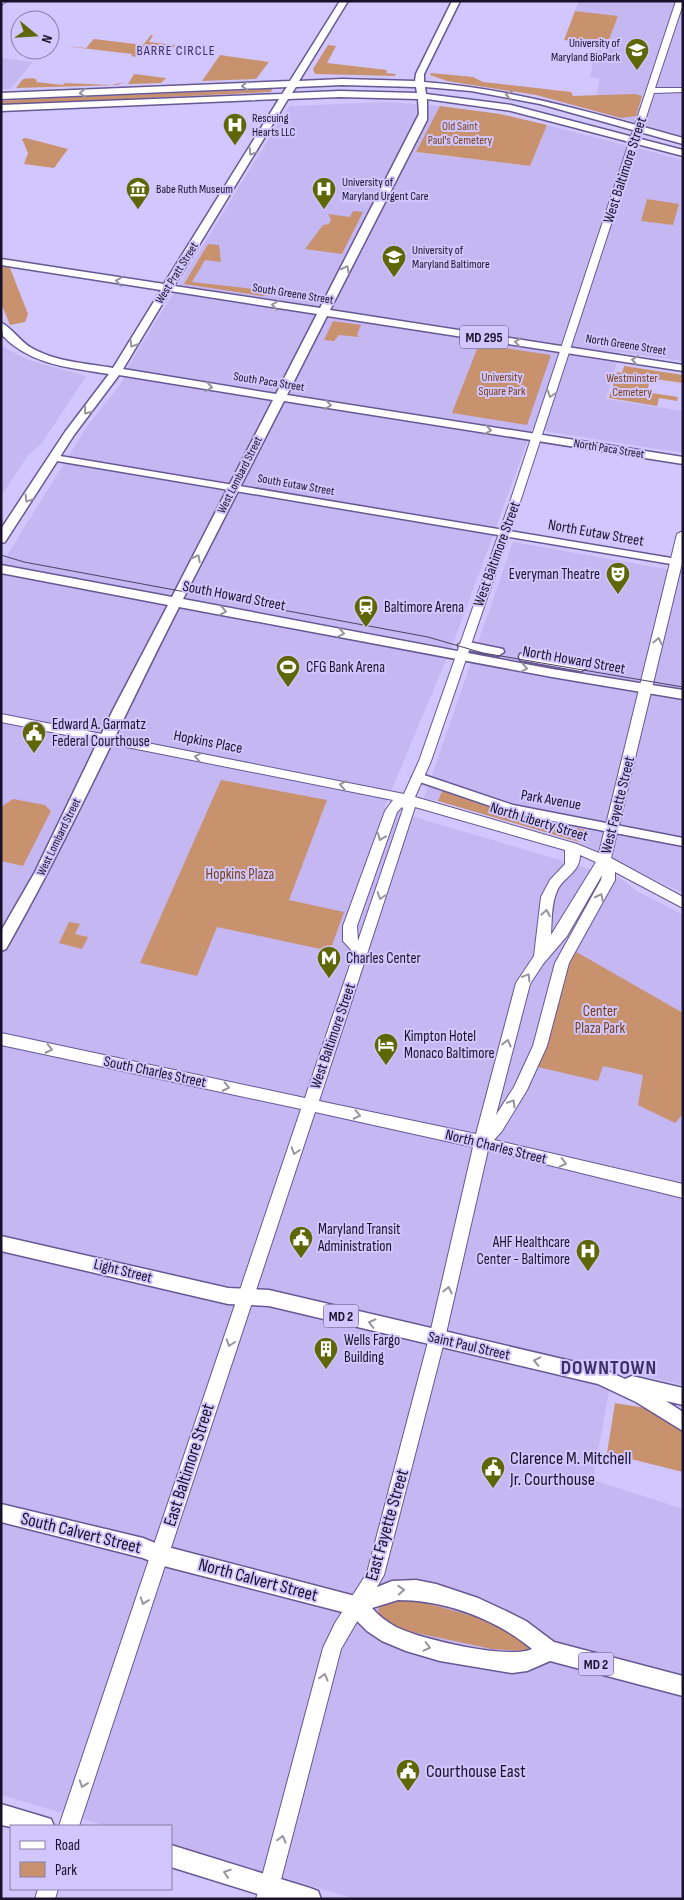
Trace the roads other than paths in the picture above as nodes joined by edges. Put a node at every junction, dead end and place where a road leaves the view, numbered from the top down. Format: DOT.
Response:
graph roads {
  1 [pos="344,1"];
  2 [pos="456,1"];
  3 [pos="680,1"];
  4 [pos="420,74"];
  5 [pos="398,83"];
  6 [pos="294,84"];
  7 [pos="420,84"];
  8 [pos="683,90"];
  9 [pos="651,91"];
  10 [pos="1,96"];
  11 [pos="287,96"];
  12 [pos="424,96"];
  13 [pos="243,98"];
  14 [pos="1,108"];
  15 [pos="274,116"];
  16 [pos="639,128"];
  17 [pos="635,140"];
  18 [pos="683,141"];
  19 [pos="683,153"];
  20 [pos="1,262"];
  21 [pos="167,288"];
  22 [pos="324,312"];
  23 [pos="3,331"];
  24 [pos="566,350"];
  25 [pos="683,368"];
  26 [pos="116,372"];
  27 [pos="280,398"];
  28 [pos="536,438"];
  29 [pos="54,458"];
  30 [pos="683,461"];
  31 [pos="233,487"];
  32 [pos="504,533"];
  33 [pos="683,534"];
  34 [pos="1,540"];
  35 [pos="680,562"];
  36 [pos="1,569"];
  37 [pos="175,602"];
  38 [pos="462,650"];
  39 [pos="648,684"];
  40 [pos="683,695"];
  41 [pos="1,718"];
  42 [pos="106,739"];
  43 [pos="418,777"];
  44 [pos="408,799"];
  45 [pos="613,828"];
  46 [pos="683,842"];
  47 [pos="570,847"];
  48 [pos="604,860"];
  49 [pos="683,902"];
  50 [pos="562,932"];
  51 [pos="1,945"];
  52 [pos="363,950"];
  53 [pos="566,954"];
  54 [pos="538,960"];
  55 [pos="1,1039"];
  56 [pos="310,1104"];
  57 [pos="482,1142"];
  58 [pos="683,1191"];
  59 [pos="1,1243"];
  60 [pos="245,1297"];
  61 [pos="437,1338"];
  62 [pos="601,1376"];
  63 [pos="683,1397"];
  64 [pos="683,1422"];
  65 [pos="1,1513"];
  66 [pos="160,1555"];
  67 [pos="356,1606"];
  68 [pos="549,1651"];
  69 [pos="683,1686"];
  70 [pos="1,1814"];
  71 [pos="40,1825"];
  72 [pos="69,1825"];
  73 [pos="172,1856"];
  74 [pos="267,1893"];
  75 [pos="310,1899"];
  1 -- 6 [label="main road, West Pratt Street"];
  2 -- 4 [label="main road, West Lombard Street"];
  3 -- 9 [label="main road, West Baltimore Street"];
  4 -- 5 [label="main road"];
  4 -- 7 [label="main road, West Lombard Street"];
  5 -- 6 [label="main road"];
  5 -- 7 [label="main road"];
  6 -- 10 [label="main road, one-way"];
  6 -- 11 [label="main road, West Pratt Street"];
  7 -- 12 [label="main road, West Lombard Street"];
  16 -- 7 [label="main road, one-way"];
  8 -- 9 [label="main road"];
  9 -- 16 [label="main road, West Baltimore Street"];
  11 -- 12 [label="main road"];
  11 -- 13 [label="main road"];
  11 -- 15 [label="main road, West Pratt Street"];
  12 -- 17 [label="main road"];
  22 -- 12 [label="main road, West Lombard Street, one-way"];
  13 -- 14 [label="main road"];
  13 -- 15 [label="main road"];
  15 -- 21 [label="main road, West Pratt Street, one-way"];
  16 -- 17 [label="main road, West Baltimore Street"];
  16 -- 18 [label="main road"];
  17 -- 19 [label="main road"];
  17 -- 24 [label="main road, West Baltimore Street"];
  21 -- 20 [label="main road, South Greene Street / MD 295, one-way"];
  22 -- 21 [label="main road, South Greene Street / MD 295, one-way"];
  21 -- 26 [label="main road, West Pratt Street, one-way"];
  24 -- 22 [label="main road, South Greene Street / MD 295, one-way"];
  22 -- 27 [label="main road, West Lombard Street"];
  23 -- 26 [label="main road, South Paca Street"];
  25 -- 24 [label="main road, North Greene Street / MD 295, one-way"];
  24 -- 28 [label="main road, West Baltimore Street, one-way"];
  26 -- 27 [label="main road, South Paca Street, one-way"];
  26 -- 29 [label="main road, West Pratt Street, one-way"];
  27 -- 28 [label="main road, South Paca Street, one-way"];
  27 -- 31 [label="main road, West Lombard Street"];
  28 -- 30 [label="main road, North Paca Street"];
  28 -- 32 [label="main road, West Baltimore Street"];
  29 -- 31 [label="street, South Eutaw Street"];
  29 -- 34 [label="main road, West Pratt Street, one-way"];
  31 -- 32 [label="street, South Eutaw Street"];
  37 -- 31 [label="main road, West Lombard Street, one-way"];
  32 -- 35 [label="street, North Eutaw Street"];
  32 -- 38 [label="main road, West Baltimore Street"];
  33 -- 35 [label="main road, West Fayette Street"];
  39 -- 35 [label="main road, West Fayette Street, one-way"];
  36 -- 37 [label="main road, South Howard Street"];
  37 -- 38 [label="main road, South Howard Street, one-way"];
  37 -- 42 [label="main road, West Lombard Street"];
  38 -- 39 [label="main road, North Howard Street"];
  38 -- 43 [label="main road, West Baltimore Street"];
  39 -- 40 [label="main road, North Howard Street"];
  39 -- 45 [label="main road, West Fayette Street"];
  41 -- 42 [label="main road, Hopkins Place"];
  44 -- 42 [label="main road, Hopkins Place, one-way"];
  42 -- 51 [label="main road, West Lombard Street"];
  43 -- 44 [label="main road, West Baltimore Street"];
  43 -- 45 [label="street, Park Avenue"];
  44 -- 47 [label="main road, North Liberty Street"];
  44 -- 52 [label="main road, West Baltimore Street, one-way"];
  44 -- 52 [label="main road, one-way"];
  45 -- 46 [label="street, Park Avenue"];
  45 -- 48 [label="main road, West Fayette Street"];
  47 -- 48 [label="main road, North Liberty Street"];
  54 -- 47 [label="main road, one-way"];
  48 -- 49 [label="main road, North Liberty Street"];
  48 -- 50 [label="main road, West Fayette Street"];
  53 -- 48 [label="main road, one-way"];
  50 -- 53 [label="main road"];
  50 -- 54 [label="main road, West Fayette Street"];
  52 -- 56 [label="main road, West Baltimore Street"];
  57 -- 53 [label="main road, one-way"];
  57 -- 54 [label="main road, West Fayette Street, one-way"];
  55 -- 56 [label="main road, South Charles Street, one-way"];
  56 -- 57 [label="main road, North Charles Street, one-way"];
  56 -- 60 [label="main road, East Baltimore Street, one-way"];
  57 -- 58 [label="main road, North Charles Street, one-way"];
  61 -- 57 [label="main road, East Fayette Street, one-way"];
  59 -- 60 [label="main road, Light Street / MD 2"];
  61 -- 60 [label="main road, Saint Paul Street / MD 2, one-way"];
  60 -- 66 [label="main road, East Baltimore Street, one-way"];
  62 -- 61 [label="main road, Saint Paul Street / MD 2, one-way"];
  61 -- 67 [label="main road, East Fayette Street"];
  62 -- 63 [label="main road"];
  62 -- 64 [label="main road, Saint Paul Street / MD 2"];
  65 -- 66 [label="main road, South Calvert Street"];
  66 -- 67 [label="main road, North Calvert Street"];
  66 -- 72 [label="main road, East Baltimore Street, one-way"];
  67 -- 68 [label="main road, one-way"];
  67 -- 68 [label="main road, one-way"];
  74 -- 67 [label="main road, East Fayette Street, one-way"];
  68 -- 69 [label="main road, MD 2"];
  70 -- 71 [label="main road"];
  74 -- 73 [label="main road, one-way"];
  74 -- 75 [label="main road"];
}
